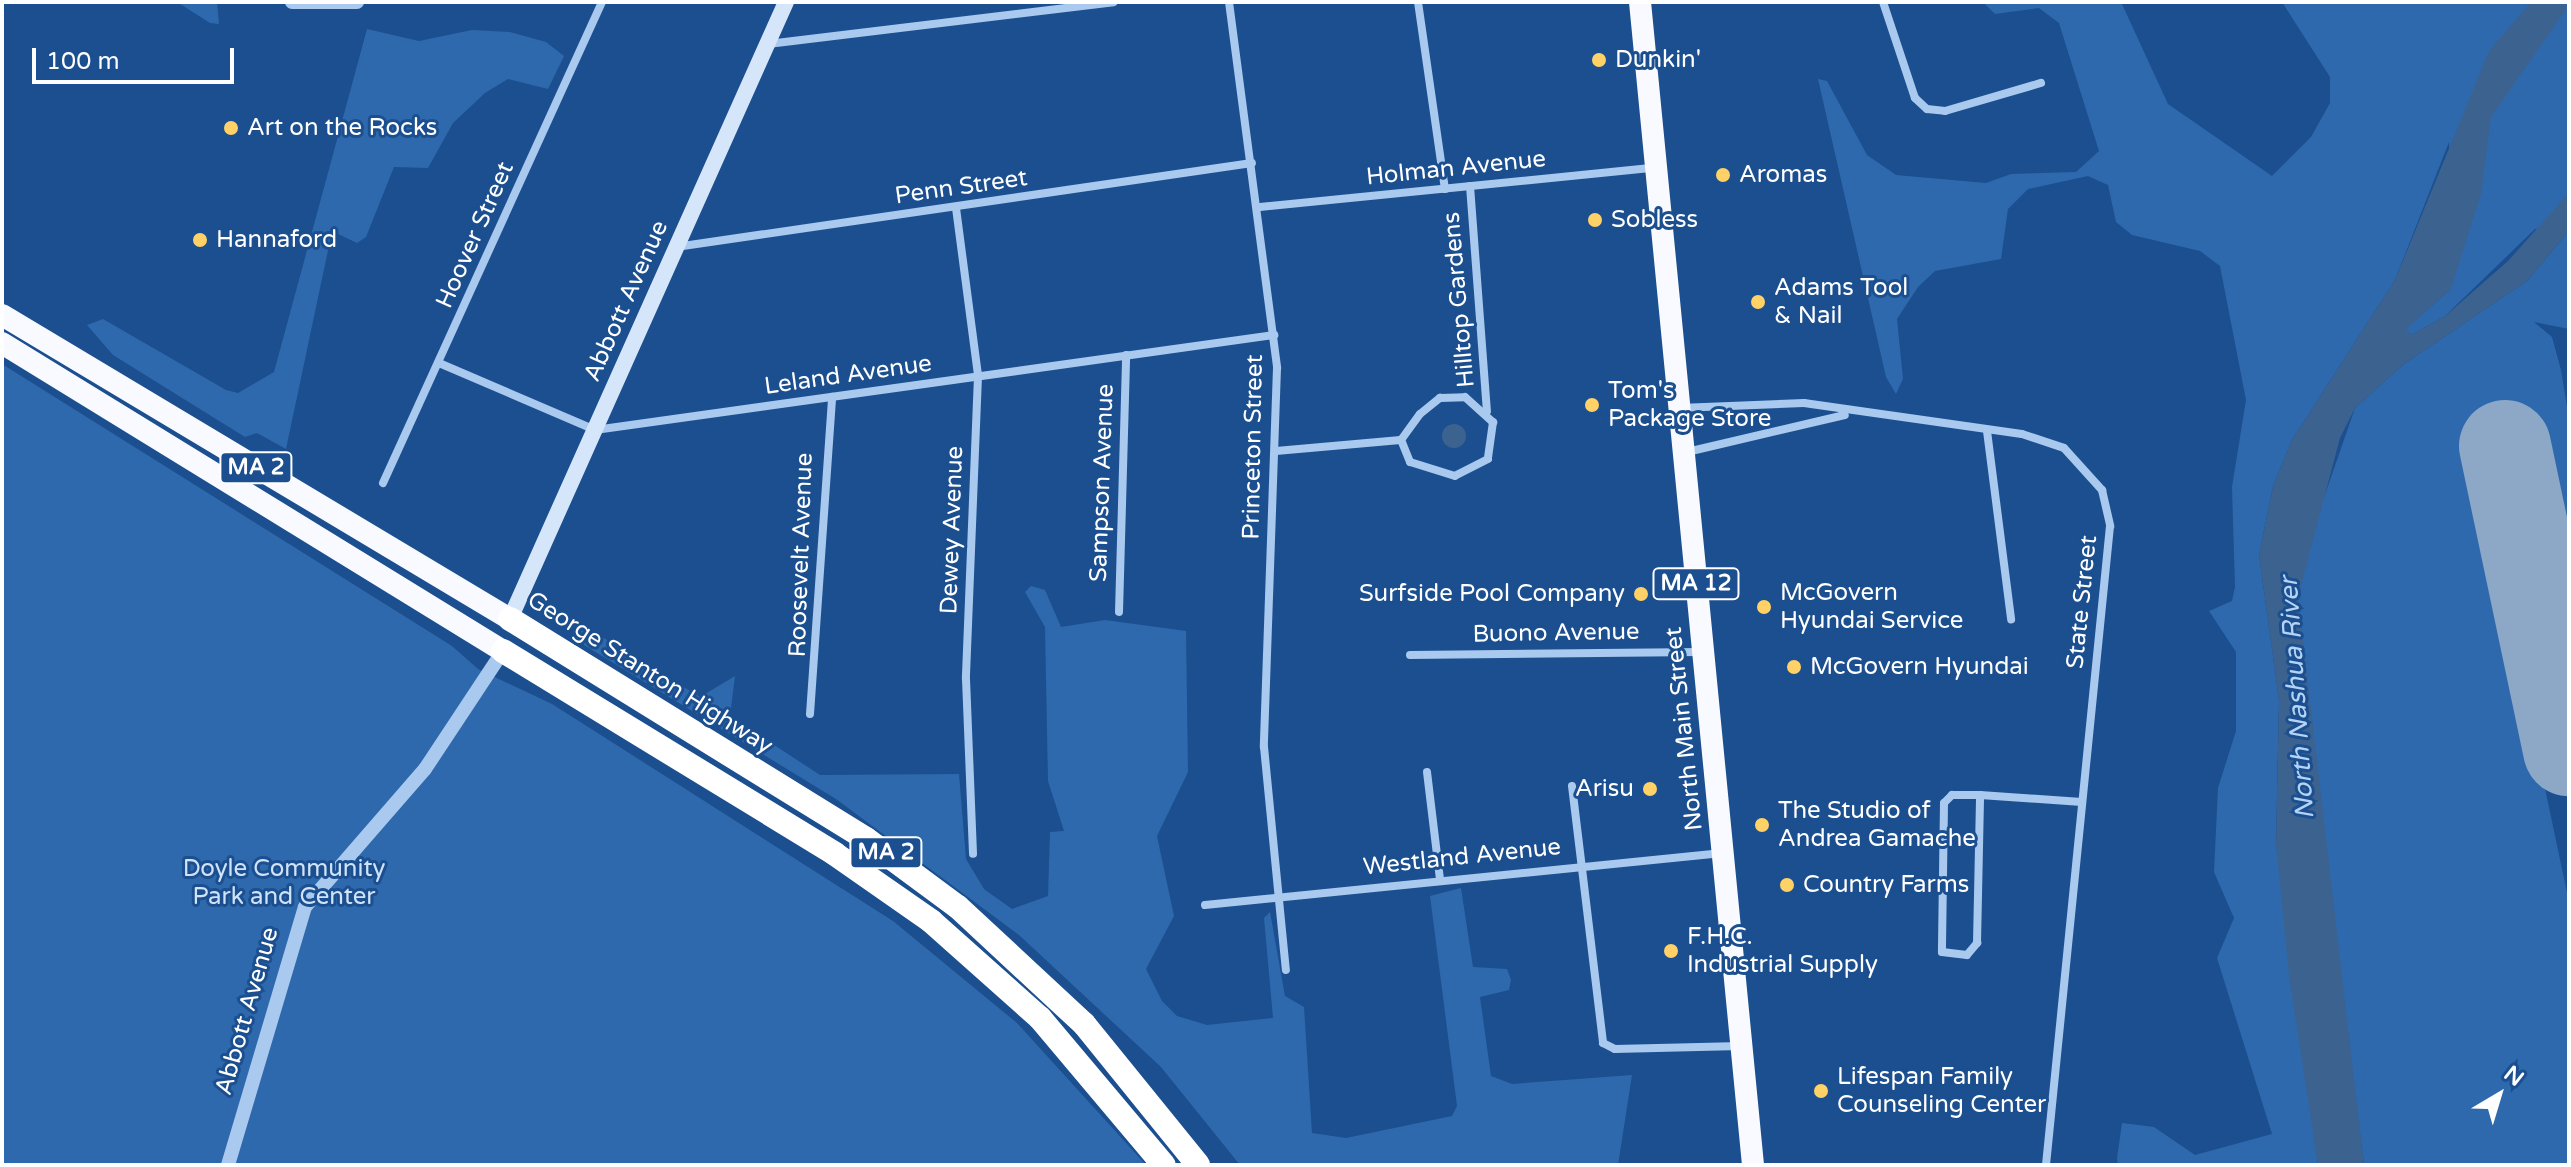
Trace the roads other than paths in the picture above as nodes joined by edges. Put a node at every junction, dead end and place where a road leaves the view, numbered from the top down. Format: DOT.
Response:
graph roads {
  1 [pos="292,2"];
  2 [pos="357,2"];
  3 [pos="602,2"];
  4 [pos="786,2"];
  5 [pos="1113,2"];
  6 [pos="1229,2"];
  7 [pos="1418,2"];
  8 [pos="1640,2"];
  9 [pos="1883,2"];
  10 [pos="767,44"];
  11 [pos="2041,83"];
  12 [pos="1252,163"];
  13 [pos="1656,168"];
  14 [pos="1470,186"];
  15 [pos="1445,189"];
  16 [pos="1260,207"];
  17 [pos="956,208"];
  18 [pos="676,248"];
  19 [pos="2,315"];
  20 [pos="1274,335"];
  21 [pos="2,343"];
  22 [pos="1126,355"];
  23 [pos="439,363"];
  24 [pos="978,376"];
  25 [pos="832,397"];
  26 [pos="1679,408"];
  27 [pos="1487,411"];
  28 [pos="1849,414"];
  29 [pos="595,430"];
  30 [pos="1987,431"];
  31 [pos="1401,440"];
  32 [pos="1276,451"];
  33 [pos="1682,452"];
  34 [pos="383,483"];
  35 [pos="1119,612"];
  36 [pos="510,619"];
  37 [pos="2011,619"];
  38 [pos="503,651"];
  39 [pos="1703,652"];
  40 [pos="1410,655"];
  41 [pos="810,714"];
  42 [pos="1427,772"];
  43 [pos="1572,786"];
  44 [pos="1980,795"];
  45 [pos="2082,802"];
  46 [pos="1723,853"];
  47 [pos="973,854"];
  48 [pos="1585,864"];
  49 [pos="1440,880"];
  50 [pos="1279,896"];
  51 [pos="1205,905"];
  52 [pos="1286,970"];
  53 [pos="1742,1046"];
  54 [pos="228,1165"];
  55 [pos="1164,1165"];
  56 [pos="1198,1165"];
  57 [pos="1753,1165"];
  58 [pos="2046,1165"];
  1 -- 2 [label="street"];
  3 -- 23 [label="street, Hoover Street"];
  4 -- 10 [label="main road, Abbott Avenue"];
  5 -- 10 [label="street"];
  6 -- 12 [label="street, Princeton Street"];
  7 -- 15 [label="street"];
  8 -- 13 [label="highway, North Main Street / MA 12"];
  9 -- 11 [label="street"];
  10 -- 18 [label="main road, Abbott Avenue"];
  12 -- 16 [label="street, Princeton Street"];
  12 -- 17 [label="street, Penn Street"];
  13 -- 14 [label="street, Holman Avenue"];
  13 -- 26 [label="highway, North Main Street / MA 12"];
  14 -- 15 [label="street, Holman Avenue"];
  14 -- 27 [label="street, Hilltop Gardens"];
  15 -- 16 [label="street, Holman Avenue"];
  16 -- 20 [label="street, Princeton Street"];
  17 -- 18 [label="street, Penn Street"];
  17 -- 24 [label="street, Dewey Avenue"];
  18 -- 29 [label="main road, Abbott Avenue"];
  19 -- 36 [label="highway, George Stanton Highway / MA 2"];
  20 -- 22 [label="street, Leland Avenue"];
  20 -- 32 [label="street, Princeton Street"];
  21 -- 38 [label="highway, MA 2"];
  22 -- 24 [label="street, Leland Avenue"];
  22 -- 35 [label="street, Sampson Avenue"];
  23 -- 29 [label="street"];
  23 -- 34 [label="street, Hoover Street"];
  24 -- 25 [label="street, Leland Avenue"];
  24 -- 47 [label="street, Dewey Avenue"];
  25 -- 29 [label="street, Leland Avenue"];
  25 -- 41 [label="street, Roosevelt Avenue"];
  26 -- 28 [label="street, State Street"];
  26 -- 33 [label="highway, North Main Street / MA 12"];
  27 -- 31 [label="street"];
  27 -- 31 [label="street"];
  28 -- 30 [label="street, State Street"];
  28 -- 33 [label="street"];
  29 -- 36 [label="main road, Abbott Avenue"];
  30 -- 37 [label="street"];
  30 -- 45 [label="street, State Street"];
  31 -- 32 [label="street"];
  32 -- 50 [label="street, Princeton Street"];
  33 -- 39 [label="highway, North Main Street / MA 12"];
  36 -- 56 [label="highway, George Stanton Highway / MA 2"];
  38 -- 54 [label="street, Abbott Avenue"];
  38 -- 55 [label="highway, MA 2"];
  39 -- 40 [label="street, Buono Avenue"];
  39 -- 46 [label="highway, North Main Street / MA 12"];
  42 -- 49 [label="street"];
  43 -- 48 [label="street"];
  44 -- 44 [label="street"];
  44 -- 45 [label="street"];
  45 -- 58 [label="street, State Street"];
  46 -- 48 [label="street, Westland Avenue"];
  46 -- 53 [label="highway, North Main Street / MA 12"];
  48 -- 49 [label="street, Westland Avenue"];
  48 -- 53 [label="street"];
  49 -- 50 [label="street, Westland Avenue"];
  50 -- 51 [label="street, Westland Avenue"];
  50 -- 52 [label="street, Princeton Street"];
  53 -- 57 [label="highway, North Main Street / MA 12"];
}
